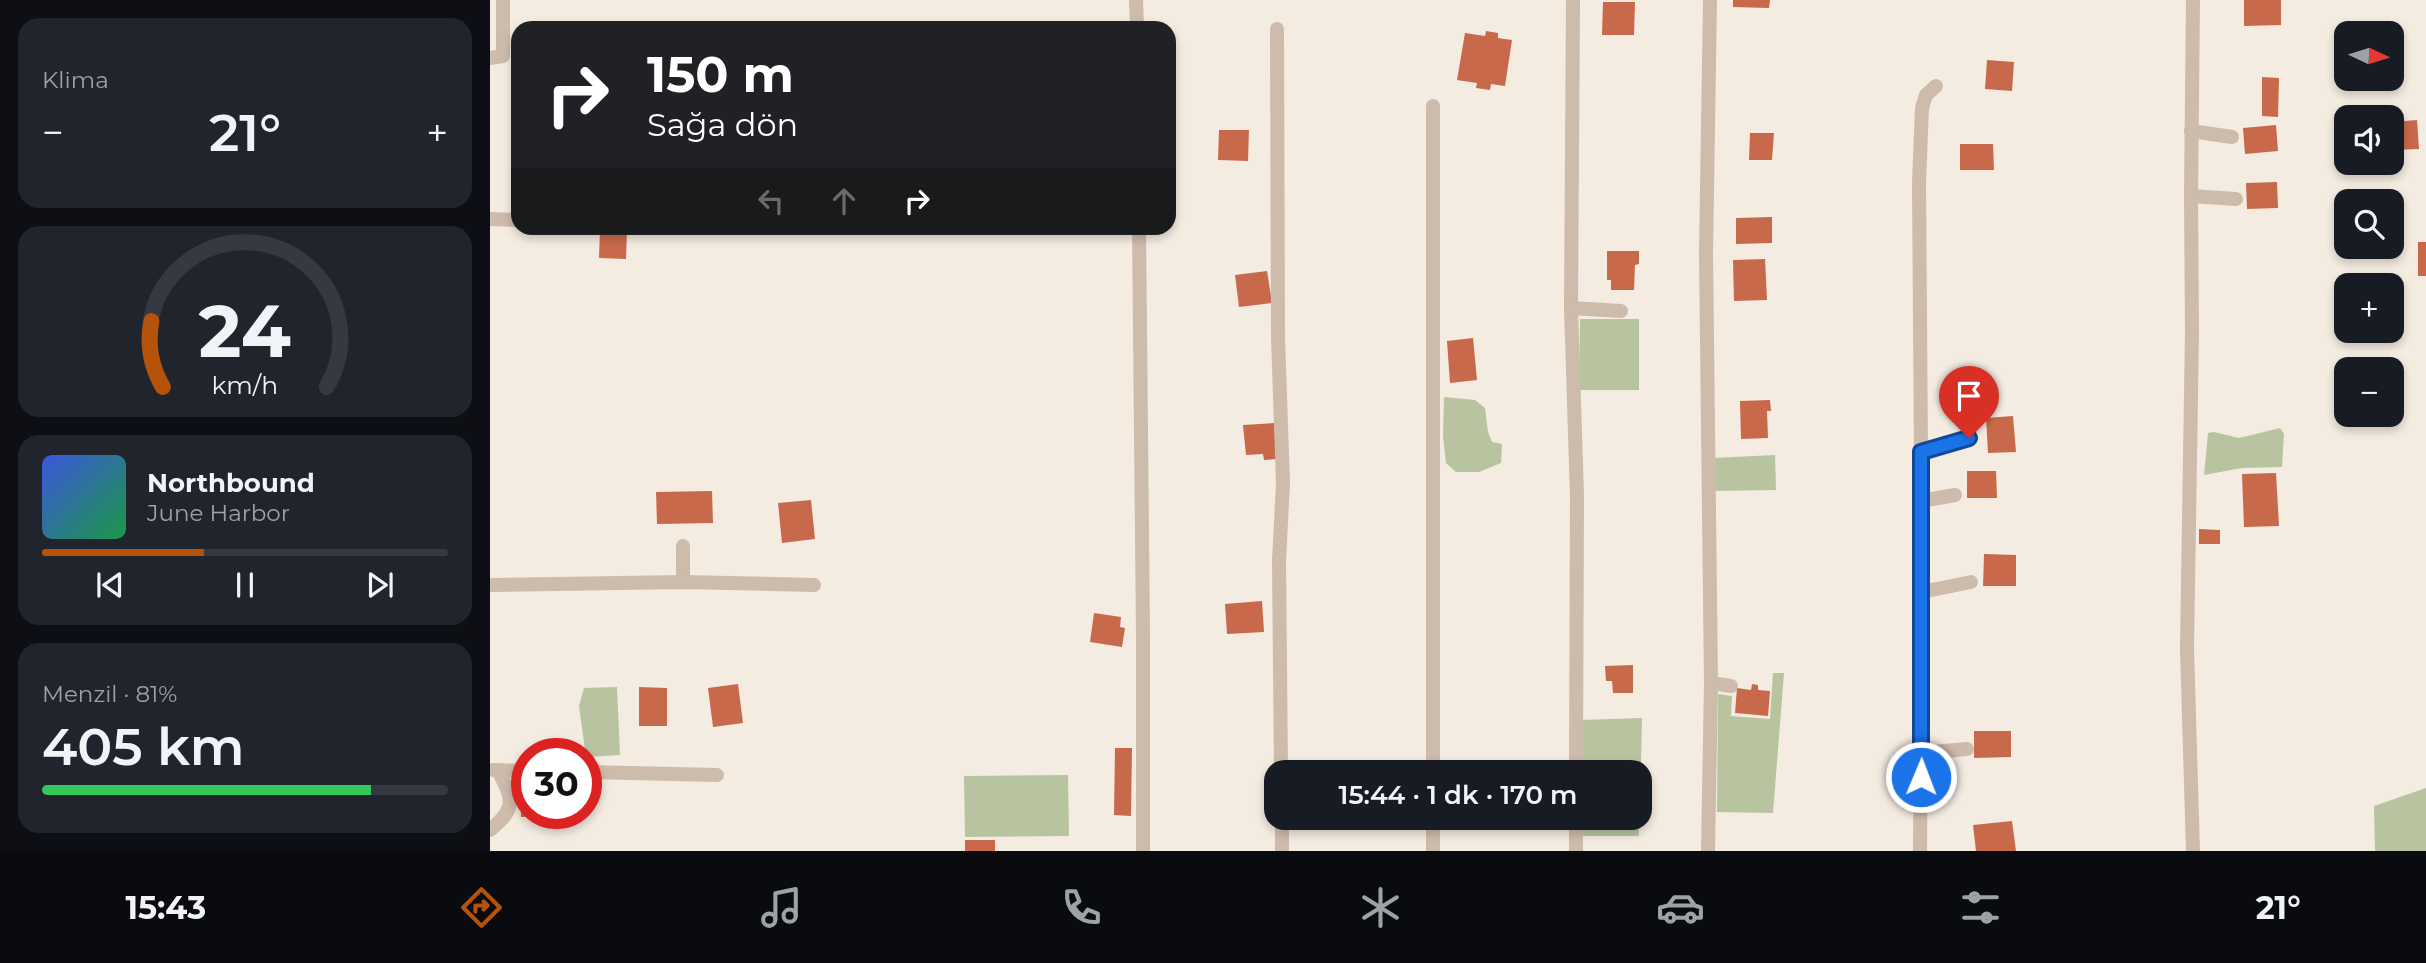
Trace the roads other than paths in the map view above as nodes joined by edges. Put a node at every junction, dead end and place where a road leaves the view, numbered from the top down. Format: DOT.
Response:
graph roads {
  1 [pos="1136,0"];
  2 [pos="1573,0"];
  3 [pos="1710,0"];
  4 [pos="2193,0"];
  5 [pos="502,1"];
  6 [pos="1137,21"];
  7 [pos="1276,29"];
  8 [pos="496,57"];
  9 [pos="1936,86"];
  10 [pos="1433,106"];
  11 [pos="2191,131"];
  12 [pos="2232,137"];
  13 [pos="2191,196"];
  14 [pos="2236,200"];
  15 [pos="490,219"];
  16 [pos="511,220"];
  17 [pos="1139,235"];
  18 [pos="1571,308"];
  19 [pos="1621,311"];
  20 [pos="1969,438"];
  21 [pos="1921,452"];
  22 [pos="1955,495"];
  23 [pos="1921,501"];
  24 [pos="683,546"];
  25 [pos="684,582"];
  26 [pos="1971,582"];
  27 [pos="490,585"];
  28 [pos="814,585"];
  29 [pos="1922,592"];
  30 [pos="1711,683"];
  31 [pos="1731,686"];
  32 [pos="1967,749"];
  33 [pos="1921,753"];
  34 [pos="1281,760"];
  35 [pos="1433,760"];
  36 [pos="1576,760"];
  37 [pos="494,770"];
  38 [pos="602,772"];
  39 [pos="717,775"];
  40 [pos="490,830"];
  41 [pos="1282,830"];
  42 [pos="1433,830"];
  43 [pos="1576,830"];
  44 [pos="1143,851"];
  45 [pos="1282,851"];
  46 [pos="1433,851"];
  47 [pos="1576,851"];
  48 [pos="1708,851"];
  49 [pos="1920,851"];
  50 [pos="2193,851"];
  1 -- 6 [label="street"];
  2 -- 18 [label="street"];
  3 -- 30 [label="street"];
  4 -- 11 [label="street"];
  5 -- 8 [label="street"];
  7 -- 34 [label="street"];
  9 -- 21 [label="street"];
  10 -- 35 [label="street"];
  11 -- 12 [label="street"];
  11 -- 13 [label="street"];
  13 -- 14 [label="street"];
  13 -- 50 [label="street"];
  15 -- 16 [label="street"];
  17 -- 44 [label="street"];
  18 -- 19 [label="street"];
  18 -- 36 [label="street"];
  20 -- 21 [label="street"];
  21 -- 23 [label="street"];
  22 -- 23 [label="street"];
  23 -- 29 [label="street"];
  24 -- 25 [label="street"];
  25 -- 27 [label="street"];
  25 -- 28 [label="street"];
  26 -- 29 [label="street"];
  29 -- 33 [label="street"];
  30 -- 31 [label="street"];
  30 -- 48 [label="street"];
  32 -- 33 [label="street"];
  33 -- 49 [label="street"];
  37 -- 40 [label="street"];
  38 -- 39 [label="street"];
  41 -- 45 [label="street"];
  42 -- 46 [label="street"];
  43 -- 47 [label="street"];
}
